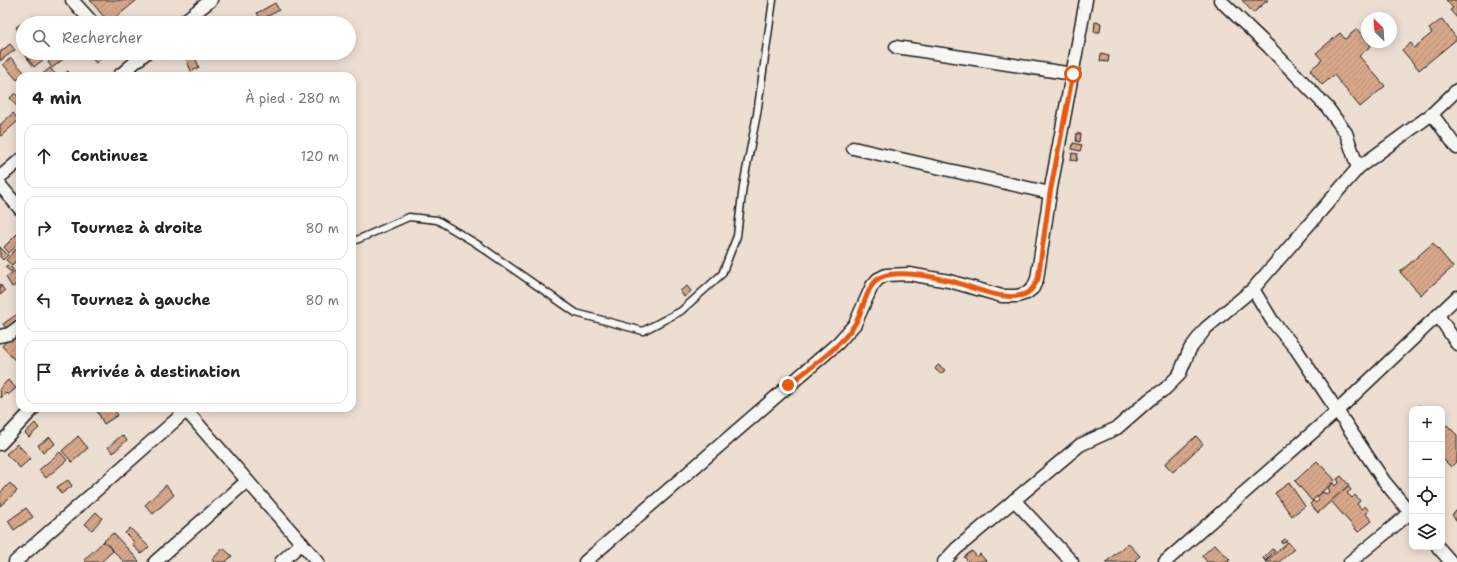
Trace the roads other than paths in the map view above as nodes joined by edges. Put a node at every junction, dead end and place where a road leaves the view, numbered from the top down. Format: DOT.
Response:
graph roads {
  1 [pos="72,0"];
  2 [pos="211,0"];
  3 [pos="773,0"];
  4 [pos="1086,0"];
  5 [pos="1220,0"];
  6 [pos="87,16"];
  7 [pos="191,16"];
  8 [pos="896,46"];
  9 [pos="138,60"];
  10 [pos="124,72"];
  11 [pos="1073,74"];
  12 [pos="1457,90"];
  13 [pos="1432,114"];
  14 [pos="854,148"];
  15 [pos="1457,148"];
  16 [pos="16,163"];
  17 [pos="1358,168"];
  18 [pos="0,177"];
  19 [pos="0,185"];
  20 [pos="1050,193"];
  21 [pos="16,204"];
  22 [pos="356,240"];
  23 [pos="1253,289"];
  24 [pos="1457,297"];
  25 [pos="1438,315"];
  26 [pos="16,329"];
  27 [pos="0,336"];
  28 [pos="1457,344"];
  29 [pos="1338,411"];
  30 [pos="30,412"];
  31 [pos="183,412"];
  32 [pos="187,412"];
  33 [pos="0,444"];
  34 [pos="247,481"];
  35 [pos="1014,500"];
  36 [pos="1409,512"];
  37 [pos="1409,516"];
  38 [pos="302,544"];
  39 [pos="1441,550"];
  40 [pos="15,562"];
  41 [pos="155,562"];
  42 [pos="281,562"];
  43 [pos="318,562"];
  44 [pos="585,562"];
  45 [pos="944,562"];
  46 [pos="1072,562"];
  47 [pos="1165,562"];
  48 [pos="1350,562"];
  49 [pos="1451,562"];
  1 -- 6 [label="street"];
  2 -- 7 [label="street"];
  3 -- 22 [label="lane"];
  4 -- 11 [label="street"];
  5 -- 17 [label="street"];
  8 -- 11 [label="street"];
  9 -- 10 [label="street"];
  11 -- 20 [label="street"];
  12 -- 13 [label="street"];
  13 -- 15 [label="street"];
  13 -- 17 [label="street"];
  14 -- 20 [label="street"];
  16 -- 18 [label="street"];
  17 -- 23 [label="street"];
  19 -- 21 [label="street"];
  20 -- 44 [label="street"];
  23 -- 29 [label="street"];
  23 -- 35 [label="street"];
  24 -- 25 [label="street"];
  25 -- 28 [label="street"];
  25 -- 29 [label="street"];
  26 -- 27 [label="street"];
  29 -- 36 [label="street"];
  29 -- 47 [label="street"];
  30 -- 33 [label="street"];
  31 -- 40 [label="street"];
  32 -- 34 [label="street"];
  34 -- 38 [label="street"];
  34 -- 41 [label="street"];
  35 -- 45 [label="street"];
  35 -- 46 [label="street"];
  37 -- 48 [label="street"];
  38 -- 42 [label="street"];
  38 -- 43 [label="street"];
  39 -- 49 [label="street"];
}
